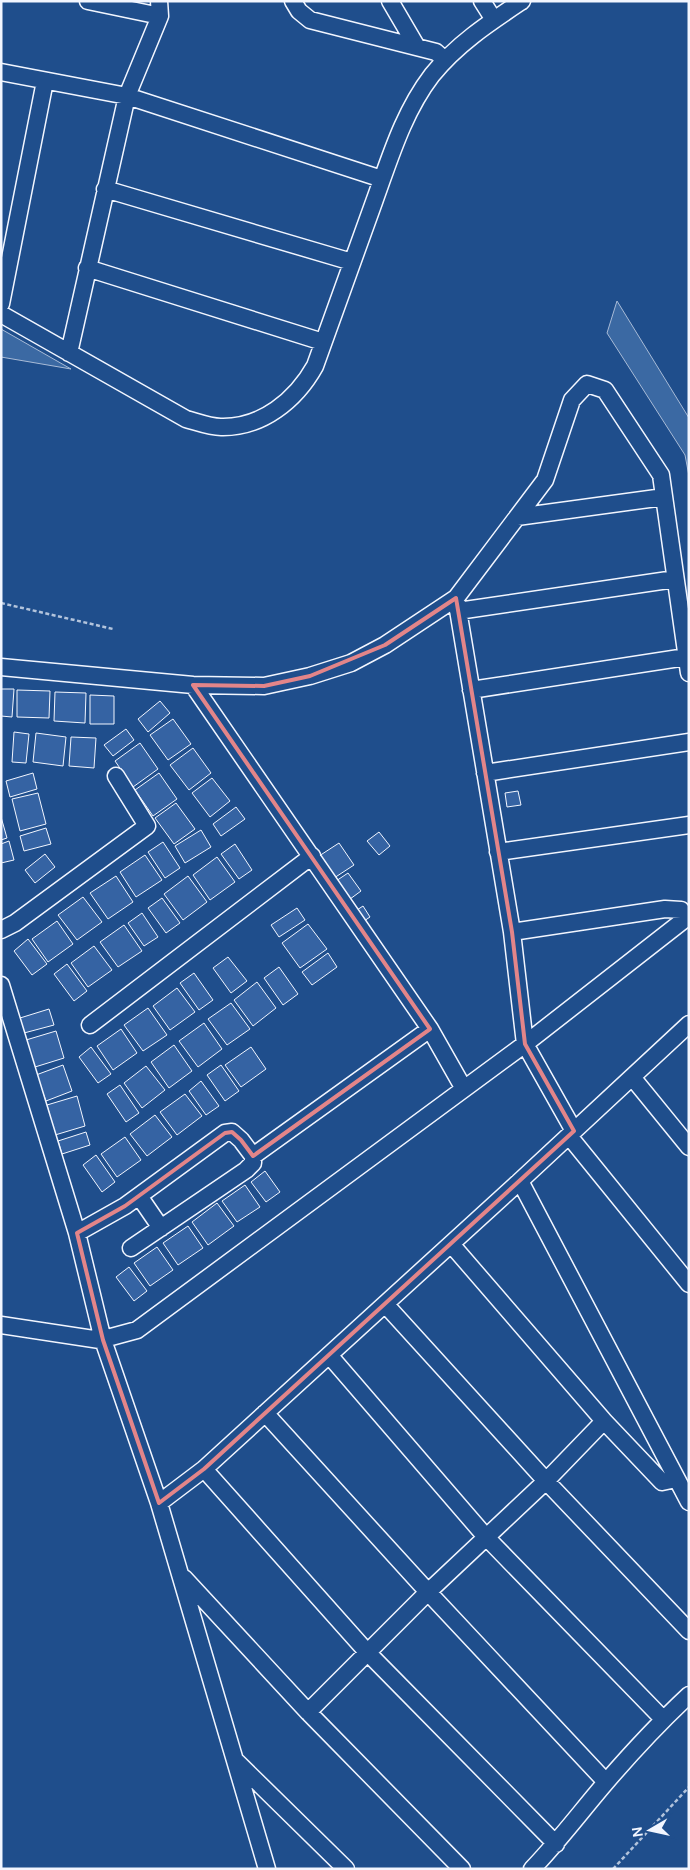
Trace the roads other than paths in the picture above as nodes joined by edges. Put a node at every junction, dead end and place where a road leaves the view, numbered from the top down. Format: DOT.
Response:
graph roads {
  1 [pos="88,1"];
  2 [pos="293,1"];
  3 [pos="390,1"];
  4 [pos="482,1"];
  5 [pos="522,1"];
  6 [pos="159,9"];
  7 [pos="494,20"];
  8 [pos="417,47"];
  9 [pos="445,60"];
  10 [pos="1,72"];
  11 [pos="45,81"];
  12 [pos="127,96"];
  13 [pos="382,179"];
  14 [pos="105,188"];
  15 [pos="352,262"];
  16 [pos="87,268"];
  17 [pos="1,304"];
  18 [pos="1,314"];
  19 [pos="323,342"];
  20 [pos="69,353"];
  21 [pos="664,497"];
  22 [pos="517,517"];
  23 [pos="676,579"];
  24 [pos="457,605"];
  25 [pos="688,665"];
  26 [pos="1,667"];
  27 [pos="193,685"];
  28 [pos="471,690"];
  29 [pos="689,742"];
  30 [pos="485,773"];
  31 [pos="116,776"];
  32 [pos="689,825"];
  33 [pos="498,852"];
  34 [pos="312,856"];
  35 [pos="688,917"];
  36 [pos="1,930"];
  37 [pos="512,932"];
  38 [pos="1,985"];
  39 [pos="689,1024"];
  40 [pos="90,1025"];
  41 [pos="430,1029"];
  42 [pos="525,1044"];
  43 [pos="632,1076"];
  44 [pos="464,1089"];
  45 [pos="572,1133"];
  46 [pos="689,1147"];
  47 [pos="253,1156"];
  48 [pos="520,1181"];
  49 [pos="139,1196"];
  50 [pos="161,1228"];
  51 [pos="77,1233"];
  52 [pos="451,1244"];
  53 [pos="132,1248"];
  54 [pos="689,1284"];
  55 [pos="385,1304"];
  56 [pos="1,1325"];
  57 [pos="102,1340"];
  58 [pos="329,1355"];
  59 [pos="265,1413"];
  60 [pos="604,1421"];
  61 [pos="204,1468"];
  62 [pos="676,1479"];
  63 [pos="546,1481"];
  64 [pos="689,1502"];
  65 [pos="159,1503"];
  66 [pos="486,1537"];
  67 [pos="180,1575"];
  68 [pos="428,1592"];
  69 [pos="689,1631"];
  70 [pos="367,1652"];
  71 [pos="689,1695"];
  72 [pos="308,1712"];
  73 [pos="663,1719"];
  74 [pos="236,1761"];
  75 [pos="606,1782"];
  76 [pos="556,1844"];
  77 [pos="267,1869"];
  78 [pos="346,1869"];
  79 [pos="462,1869"];
  80 [pos="532,1869"];
  1 -- 6 [label="street"];
  2 -- 8 [label="street"];
  3 -- 8 [label="street"];
  4 -- 7 [label="street"];
  5 -- 7 [label="street"];
  6 -- 12 [label="street"];
  7 -- 9 [label="street"];
  8 -- 9 [label="street"];
  9 -- 13 [label="street"];
  10 -- 11 [label="street"];
  11 -- 12 [label="street"];
  11 -- 17 [label="street"];
  12 -- 13 [label="street"];
  12 -- 14 [label="street"];
  13 -- 15 [label="street"];
  14 -- 15 [label="street"];
  14 -- 16 [label="street"];
  15 -- 19 [label="street"];
  16 -- 19 [label="street"];
  16 -- 20 [label="street"];
  18 -- 20 [label="street"];
  19 -- 20 [label="street"];
  21 -- 22 [label="street"];
  21 -- 22 [label="street"];
  21 -- 23 [label="street"];
  22 -- 24 [label="street"];
  23 -- 24 [label="street"];
  23 -- 25 [label="street"];
  24 -- 27 [label="street"];
  24 -- 28 [label="street"];
  25 -- 28 [label="street"];
  26 -- 27 [label="street"];
  27 -- 34 [label="street"];
  28 -- 30 [label="street"];
  29 -- 30 [label="street"];
  30 -- 33 [label="street"];
  31 -- 36 [label="street"];
  32 -- 33 [label="street"];
  33 -- 37 [label="street"];
  34 -- 40 [label="street"];
  34 -- 41 [label="street"];
  35 -- 37 [label="street"];
  35 -- 42 [label="street"];
  37 -- 42 [label="street"];
  38 -- 51 [label="street"];
  39 -- 43 [label="street"];
  41 -- 44 [label="street"];
  41 -- 47 [label="street"];
  42 -- 44 [label="street"];
  42 -- 45 [label="street"];
  43 -- 45 [label="street"];
  43 -- 46 [label="street"];
  44 -- 57 [label="street"];
  45 -- 48 [label="street"];
  45 -- 54 [label="street"];
  47 -- 49 [label="street"];
  47 -- 50 [label="street"];
  48 -- 52 [label="street"];
  48 -- 62 [label="street"];
  49 -- 50 [label="street"];
  49 -- 51 [label="street"];
  50 -- 53 [label="street"];
  51 -- 57 [label="street"];
  52 -- 55 [label="street"];
  52 -- 60 [label="street"];
  55 -- 58 [label="street"];
  55 -- 63 [label="street"];
  56 -- 57 [label="street"];
  57 -- 65 [label="street"];
  58 -- 59 [label="street"];
  58 -- 66 [label="street"];
  59 -- 61 [label="street"];
  59 -- 68 [label="street"];
  60 -- 62 [label="street"];
  60 -- 63 [label="street"];
  61 -- 65 [label="street"];
  61 -- 70 [label="street"];
  62 -- 64 [label="street"];
  63 -- 66 [label="street"];
  63 -- 69 [label="street"];
  65 -- 67 [label="street"];
  66 -- 68 [label="street"];
  66 -- 73 [label="street"];
  67 -- 72 [label="street"];
  67 -- 74 [label="street"];
  68 -- 70 [label="street"];
  68 -- 75 [label="street"];
  70 -- 72 [label="street"];
  70 -- 76 [label="street"];
  71 -- 73 [label="street"];
  72 -- 79 [label="street"];
  73 -- 75 [label="street"];
  74 -- 77 [label="street"];
  74 -- 78 [label="street"];
  75 -- 76 [label="street"];
  76 -- 80 [label="street"];
}
